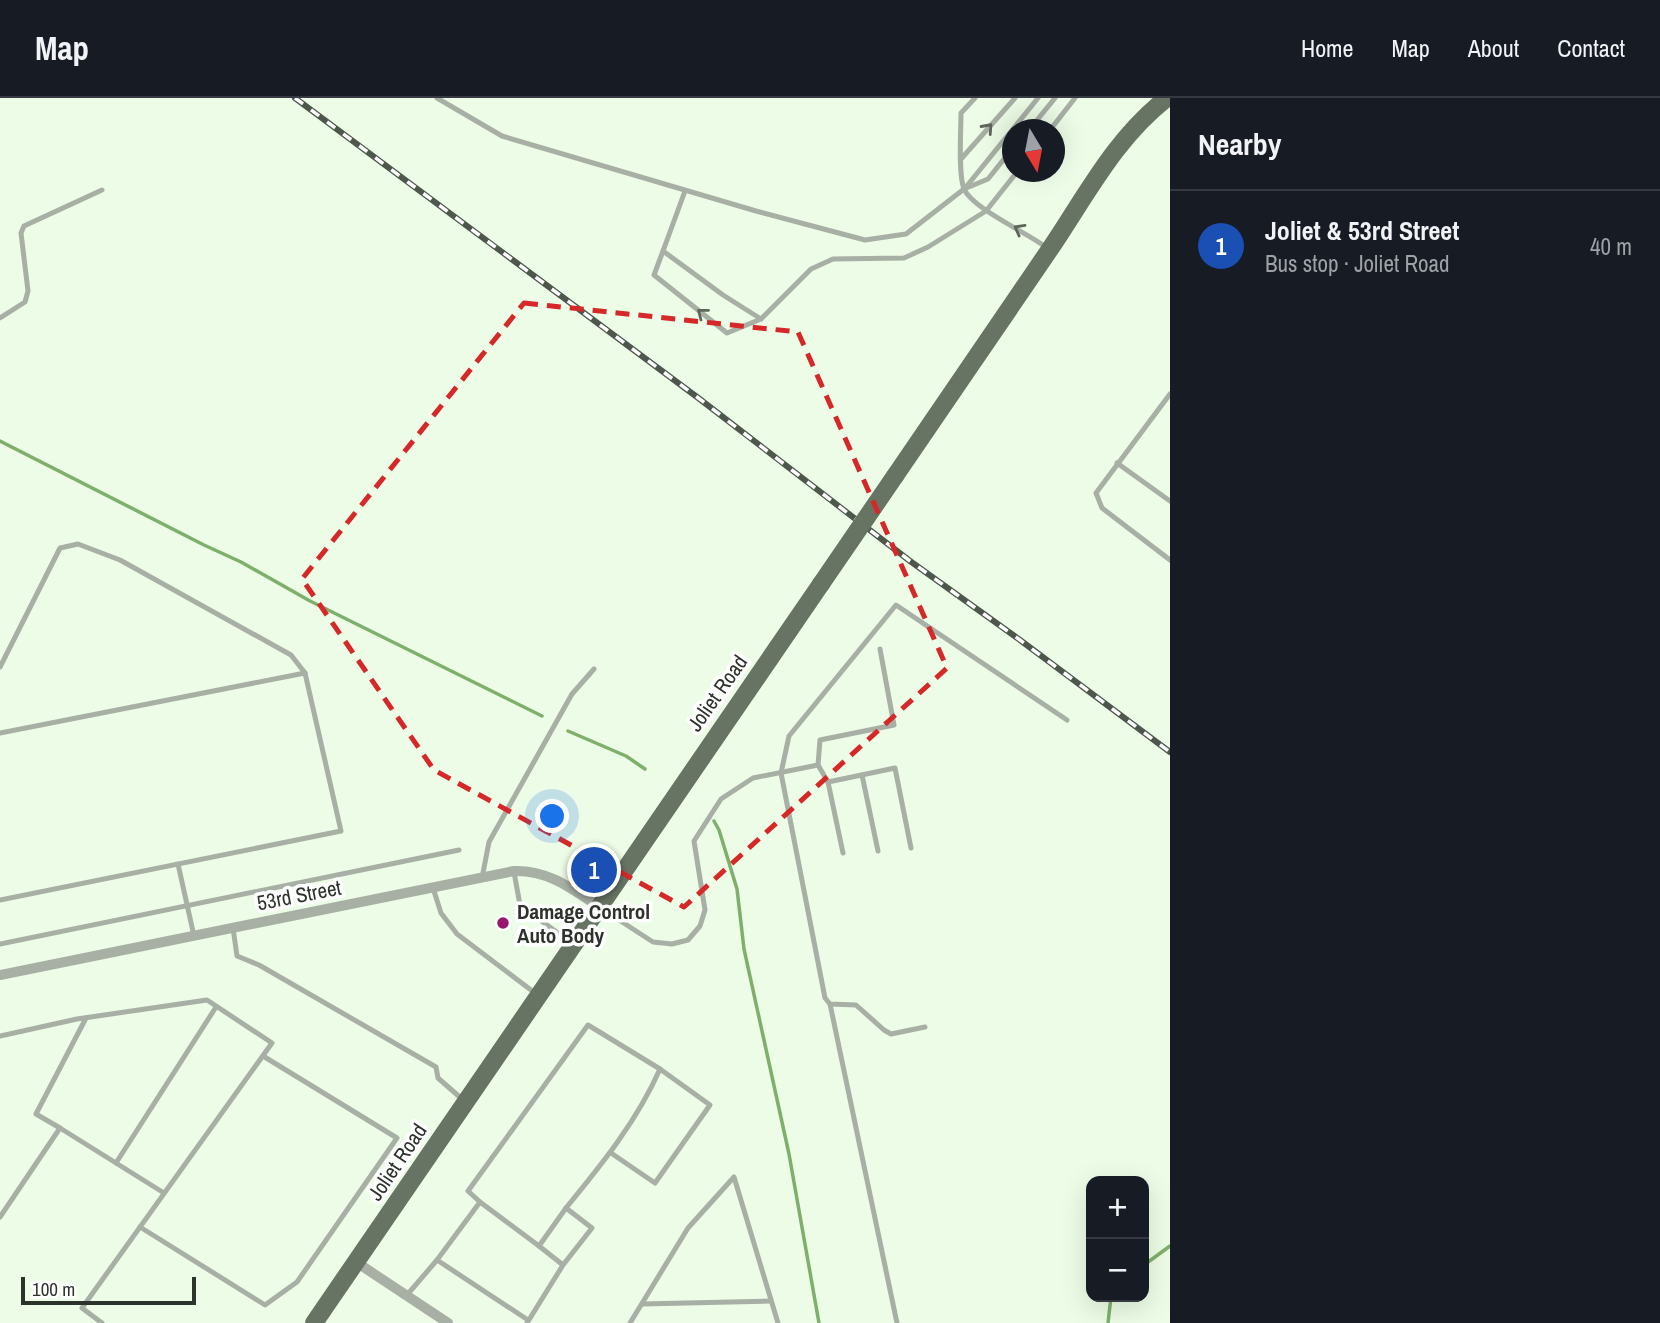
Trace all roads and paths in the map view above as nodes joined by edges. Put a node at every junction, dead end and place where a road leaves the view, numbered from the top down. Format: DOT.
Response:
graph roads {
  1 [pos="438,98"];
  2 [pos="975,98"];
  3 [pos="1015,98"];
  4 [pos="1038,98"];
  5 [pos="1055,98"];
  6 [pos="1075,98"];
  7 [pos="1167,98"];
  8 [pos="1038,119"];
  9 [pos="1059,119"];
  10 [pos="961,159"];
  11 [pos="1002,162"];
  12 [pos="1009,182"];
  13 [pos="964,189"];
  14 [pos="102,190"];
  15 [pos="685,191"];
  16 [pos="986,211"];
  17 [pos="1049,250"];
  18 [pos="663,251"];
  19 [pos="0,318"];
  20 [pos="761,319"];
  21 [pos="1170,394"];
  22 [pos="1117,463"];
  23 [pos="1170,501"];
  24 [pos="1170,560"];
  25 [pos="880,649"];
  26 [pos="0,667"];
  27 [pos="594,669"];
  28 [pos="305,673"];
  29 [pos="1068,720"];
  30 [pos="0,733"];
  31 [pos="818,765"];
  32 [pos="781,773"];
  33 [pos="862,775"];
  34 [pos="828,782"];
  35 [pos="911,848"];
  36 [pos="459,850"];
  37 [pos="878,851"];
  38 [pos="843,853"];
  39 [pos="178,864"];
  40 [pos="514,871"];
  41 [pos="482,878"];
  42 [pos="433,888"];
  43 [pos="0,900"];
  44 [pos="187,906"];
  45 [pos="598,906"];
  46 [pos="233,928"];
  47 [pos="194,936"];
  48 [pos="0,944"];
  49 [pos="572,944"];
  50 [pos="0,975"];
  51 [pos="538,995"];
  52 [pos="830,1004"];
  53 [pos="216,1007"];
  54 [pos="86,1018"];
  55 [pos="925,1027"];
  56 [pos="0,1036"];
  57 [pos="263,1056"];
  58 [pos="660,1069"];
  59 [pos="465,1101"];
  60 [pos="60,1128"];
  61 [pos="611,1153"];
  62 [pos="116,1163"];
  63 [pos="164,1193"];
  64 [pos="480,1202"];
  65 [pos="566,1208"];
  66 [pos="0,1217"];
  67 [pos="140,1227"];
  68 [pos="539,1246"];
  69 [pos="437,1260"];
  70 [pos="356,1262"];
  71 [pos="563,1265"];
  72 [pos="407,1295"];
  73 [pos="771,1301"];
  74 [pos="642,1304"];
  75 [pos="527,1321"];
  76 [pos="102,1323"];
  77 [pos="314,1323"];
  78 [pos="448,1323"];
  79 [pos="630,1323"];
  80 [pos="778,1323"];
  81 [pos="897,1323"];
  1 -- 15 [label="lane"];
  2 -- 10 [label="lane"];
  10 -- 3 [label="lane, one-way"];
  4 -- 13 [label="lane"];
  5 -- 8 [label="lane"];
  6 -- 9 [label="lane"];
  7 -- 17 [label="main road, Joliet Road"];
  10 -- 13 [label="lane"];
  11 -- 13 [label="lane"];
  12 -- 16 [label="lane"];
  13 -- 15 [label="lane"];
  13 -- 16 [label="lane"];
  14 -- 19 [label="lane"];
  15 -- 18 [label="lane"];
  17 -- 16 [label="lane, one-way"];
  16 -- 20 [label="lane"];
  17 -- 45 [label="main road, Joliet Road, bridge"];
  18 -- 20 [label="lane"];
  20 -- 18 [label="lane, one-way"];
  21 -- 22 [label="lane"];
  22 -- 23 [label="lane"];
  22 -- 24 [label="lane"];
  25 -- 31 [label="lane"];
  26 -- 28 [label="lane"];
  27 -- 41 [label="lane"];
  28 -- 30 [label="lane"];
  28 -- 39 [label="lane"];
  29 -- 32 [label="lane"];
  31 -- 32 [label="lane"];
  31 -- 34 [label="lane"];
  32 -- 45 [label="lane"];
  32 -- 52 [label="lane"];
  33 -- 34 [label="lane"];
  33 -- 35 [label="lane"];
  33 -- 37 [label="lane"];
  34 -- 38 [label="lane"];
  36 -- 44 [label="lane"];
  39 -- 43 [label="lane"];
  39 -- 44 [label="lane"];
  40 -- 41 [label="street, 53rd Street"];
  40 -- 45 [label="street, 53rd Street"];
  40 -- 49 [label="lane"];
  41 -- 42 [label="street, 53rd Street"];
  42 -- 46 [label="street, 53rd Street"];
  42 -- 51 [label="lane"];
  44 -- 47 [label="lane"];
  44 -- 48 [label="lane"];
  45 -- 49 [label="main road, Joliet Road"];
  46 -- 47 [label="street, 53rd Street"];
  46 -- 59 [label="lane"];
  47 -- 50 [label="street, 53rd Street"];
  49 -- 51 [label="main road, Joliet Road"];
  51 -- 59 [label="main road, Joliet Road"];
  52 -- 55 [label="lane"];
  52 -- 81 [label="lane"];
  53 -- 54 [label="lane"];
  53 -- 57 [label="lane"];
  53 -- 62 [label="lane"];
  54 -- 56 [label="lane"];
  54 -- 60 [label="lane"];
  57 -- 63 [label="lane"];
  57 -- 67 [label="lane"];
  58 -- 61 [label="lane"];
  58 -- 61 [label="lane"];
  58 -- 64 [label="lane"];
  59 -- 70 [label="main road, Joliet Road"];
  60 -- 62 [label="lane"];
  60 -- 66 [label="lane"];
  61 -- 65 [label="lane"];
  62 -- 63 [label="lane"];
  63 -- 67 [label="lane"];
  64 -- 68 [label="lane"];
  64 -- 69 [label="lane"];
  65 -- 68 [label="lane"];
  65 -- 71 [label="lane"];
  67 -- 76 [label="lane"];
  68 -- 71 [label="lane"];
  69 -- 72 [label="lane"];
  69 -- 75 [label="lane"];
  70 -- 72 [label="street"];
  70 -- 77 [label="main road, Joliet Road"];
  71 -- 75 [label="lane"];
  72 -- 78 [label="street"];
  73 -- 74 [label="lane"];
  73 -- 74 [label="lane"];
  73 -- 80 [label="lane"];
  74 -- 79 [label="lane"];
}
